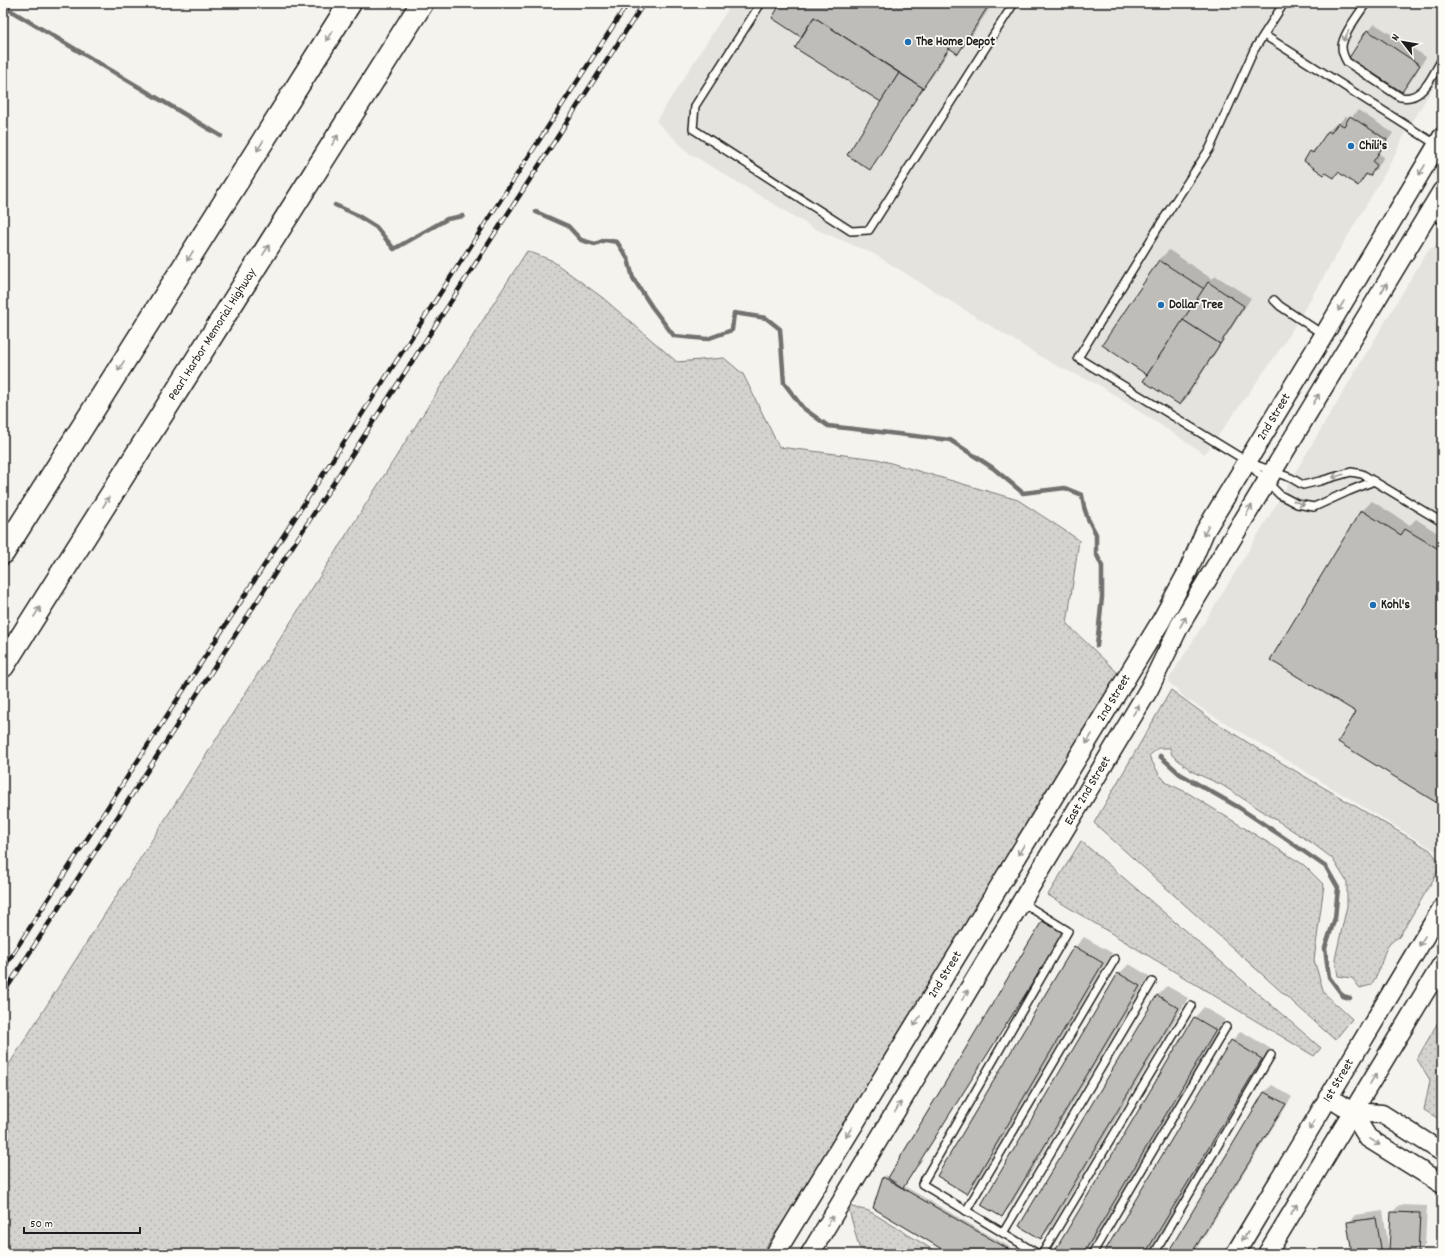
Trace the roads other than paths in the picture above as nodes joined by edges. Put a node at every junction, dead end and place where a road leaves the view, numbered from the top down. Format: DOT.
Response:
graph roads {
  1 [pos="350,3"];
  2 [pos="422,3"];
  3 [pos="761,3"];
  4 [pos="1014,3"];
  5 [pos="1284,3"];
  6 [pos="1366,3"];
  7 [pos="1264,35"];
  8 [pos="1442,59"];
  9 [pos="1440,141"];
  10 [pos="1442,191"];
  11 [pos="1436,217"];
  12 [pos="1274,300"];
  13 [pos="1324,335"];
  14 [pos="1248,462"];
  15 [pos="1270,476"];
  16 [pos="1374,482"];
  17 [pos="1442,522"];
  18 [pos="3,553"];
  19 [pos="16,645"];
  20 [pos="1165,657"];
  21 [pos="3,666"];
  22 [pos="3,670"];
  23 [pos="1021,902"];
  24 [pos="1442,908"];
  25 [pos="1115,959"];
  26 [pos="1442,964"];
  27 [pos="1152,982"];
  28 [pos="1190,1006"];
  29 [pos="1226,1027"];
  30 [pos="1271,1055"];
  31 [pos="1328,1097"];
  32 [pos="1352,1112"];
  33 [pos="1442,1152"];
  34 [pos="1442,1184"];
  35 [pos="966,1211"];
  36 [pos="1003,1233"];
  37 [pos="775,1254"];
  38 [pos="810,1254"];
  39 [pos="1038,1254"];
  40 [pos="1042,1254"];
  41 [pos="1092,1254"];
  42 [pos="1154,1254"];
  43 [pos="1235,1254"];
  44 [pos="1267,1254"];
  1 -- 18 [label="highway, one-way"];
  19 -- 2 [label="highway, Pearl Harbor Memorial Highway, one-way"];
  3 -- 4 [label="lane"];
  5 -- 7 [label="lane"];
  6 -- 8 [label="lane, one-way"];
  7 -- 9 [label="lane"];
  7 -- 14 [label="lane"];
  9 -- 13 [label="street, 2nd Street, one-way"];
  10 -- 11 [label="street, 2nd Street"];
  15 -- 11 [label="street, 2nd Street, one-way"];
  12 -- 13 [label="lane"];
  13 -- 14 [label="street, 2nd Street"];
  14 -- 15 [label="lane"];
  14 -- 15 [label="lane"];
  14 -- 37 [label="street, 2nd Street, one-way"];
  16 -- 15 [label="lane, one-way"];
  15 -- 16 [label="lane, one-way"];
  20 -- 15 [label="street, 2nd Street, one-way"];
  16 -- 17 [label="lane"];
  19 -- 21 [label="highway, Pearl Harbor Memorial Highway"];
  19 -- 22 [label="highway"];
  23 -- 20 [label="street, East 2nd Street, one-way"];
  23 -- 35 [label="lane"];
  38 -- 23 [label="street, East 2nd Street, one-way"];
  24 -- 31 [label="street, 1st Street, one-way"];
  25 -- 35 [label="lane"];
  32 -- 26 [label="street, one-way"];
  27 -- 36 [label="lane"];
  28 -- 40 [label="lane"];
  29 -- 41 [label="lane"];
  30 -- 42 [label="lane"];
  31 -- 32 [label="street"];
  31 -- 43 [label="street, 1st Street, one-way"];
  32 -- 33 [label="street"];
  32 -- 34 [label="street, one-way"];
  44 -- 32 [label="street, one-way"];
  35 -- 36 [label="lane"];
  36 -- 39 [label="lane"];
}
